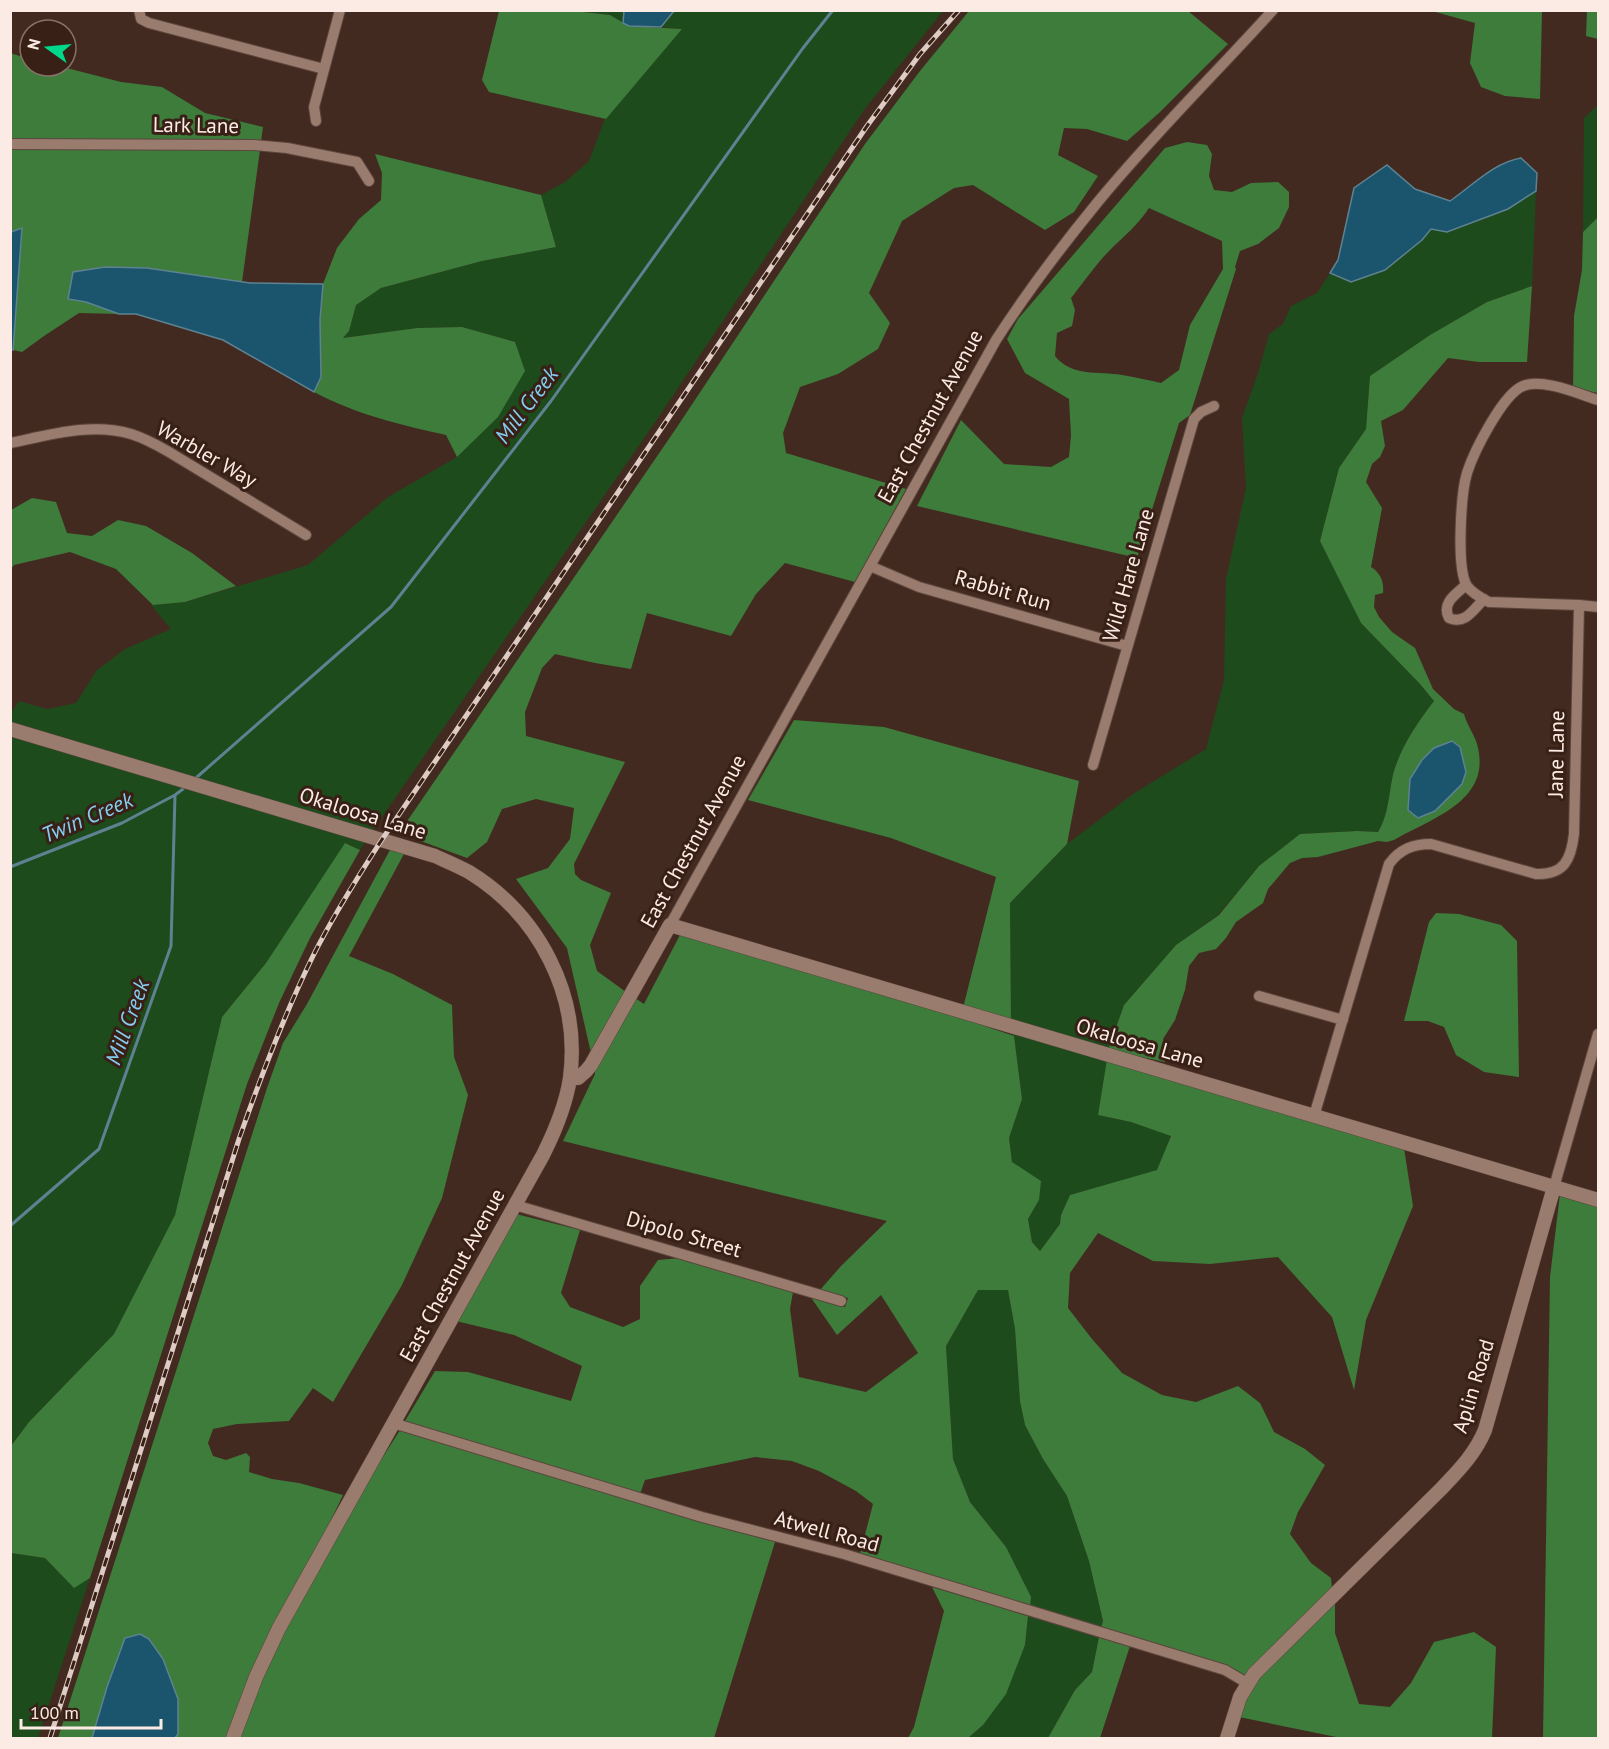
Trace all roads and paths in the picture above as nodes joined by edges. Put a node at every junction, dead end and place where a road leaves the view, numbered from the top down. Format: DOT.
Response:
graph roads {
  1 [pos="340,10"];
  2 [pos="1273,10"];
  3 [pos="140,15"];
  4 [pos="324,69"];
  5 [pos="316,121"];
  6 [pos="10,144"];
  7 [pos="369,181"];
  8 [pos="1599,400"];
  9 [pos="1214,406"];
  10 [pos="10,443"];
  11 [pos="306,535"];
  12 [pos="870,566"];
  13 [pos="1466,585"];
  14 [pos="1484,599"];
  15 [pos="1579,605"];
  16 [pos="1599,607"];
  17 [pos="1127,646"];
  18 [pos="10,729"];
  19 [pos="1093,765"];
  20 [pos="670,925"];
  21 [pos="1259,996"];
  22 [pos="1343,1020"];
  23 [pos="1599,1034"];
  24 [pos="570,1077"];
  25 [pos="1314,1116"];
  26 [pos="1554,1187"];
  27 [pos="1599,1200"];
  28 [pos="515,1205"];
  29 [pos="842,1301"];
  30 [pos="393,1423"];
  31 [pos="1247,1683"];
  32 [pos="233,1738"];
  33 [pos="1227,1738"];
  1 -- 4 [label="street"];
  2 -- 12 [label="street, East Chestnut Avenue"];
  3 -- 4 [label="street"];
  4 -- 5 [label="street"];
  6 -- 7 [label="street, Lark Lane"];
  8 -- 13 [label="street"];
  9 -- 17 [label="street, Wild Hare Lane"];
  10 -- 11 [label="street, Warbler Way"];
  12 -- 17 [label="street, Rabbit Run"];
  12 -- 20 [label="street, East Chestnut Avenue"];
  13 -- 14 [label="street"];
  13 -- 14 [label="street"];
  14 -- 15 [label="street"];
  15 -- 16 [label="street"];
  15 -- 22 [label="street, Jane Lane"];
  17 -- 19 [label="street, Wild Hare Lane"];
  18 -- 24 [label="street, Okaloosa Lane"];
  20 -- 24 [label="street, East Chestnut Avenue"];
  20 -- 25 [label="street, Okaloosa Lane"];
  21 -- 22 [label="street"];
  22 -- 25 [label="street, Jane Lane"];
  23 -- 26 [label="street, Aplin Road"];
  24 -- 28 [label="street, East Chestnut Avenue"];
  25 -- 26 [label="street, Okaloosa Lane"];
  26 -- 27 [label="street, Okaloosa Lane"];
  26 -- 31 [label="street, Aplin Road"];
  28 -- 29 [label="street, Dipolo Street"];
  28 -- 30 [label="street, East Chestnut Avenue"];
  30 -- 31 [label="street, Atwell Road"];
  30 -- 32 [label="street, East Chestnut Avenue"];
  31 -- 33 [label="street, Aplin Road"];
}
